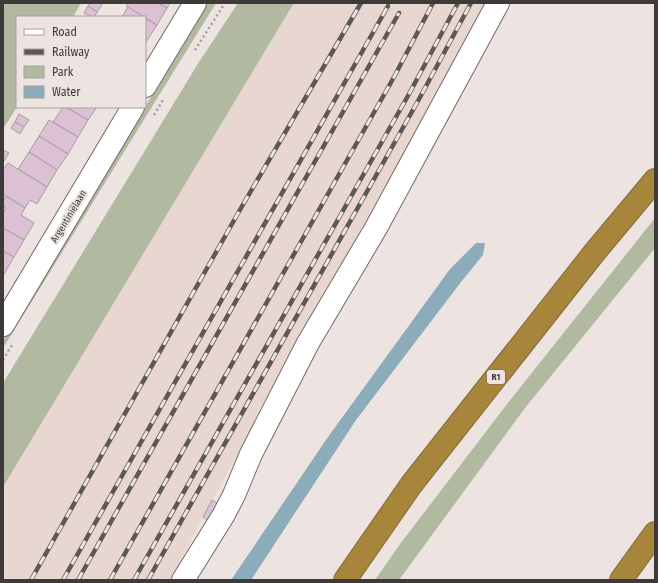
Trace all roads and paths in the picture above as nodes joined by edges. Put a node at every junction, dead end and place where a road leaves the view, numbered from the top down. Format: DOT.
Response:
graph roads {
  1 [pos="195,3"];
  2 [pos="498,3"];
  3 [pos="146,84"];
  4 [pos="132,108"];
  5 [pos="655,180"];
  6 [pos="3,325"];
  7 [pos="655,533"];
  8 [pos="183,580"];
  9 [pos="345,580"];
  10 [pos="621,580"];
  1 -- 3 [label="street"];
  2 -- 8 [label="street"];
  4 -- 6 [label="street, Argentiniëlaan"];
  5 -- 9 [label="highway, R1"];
  7 -- 10 [label="highway"];
}
